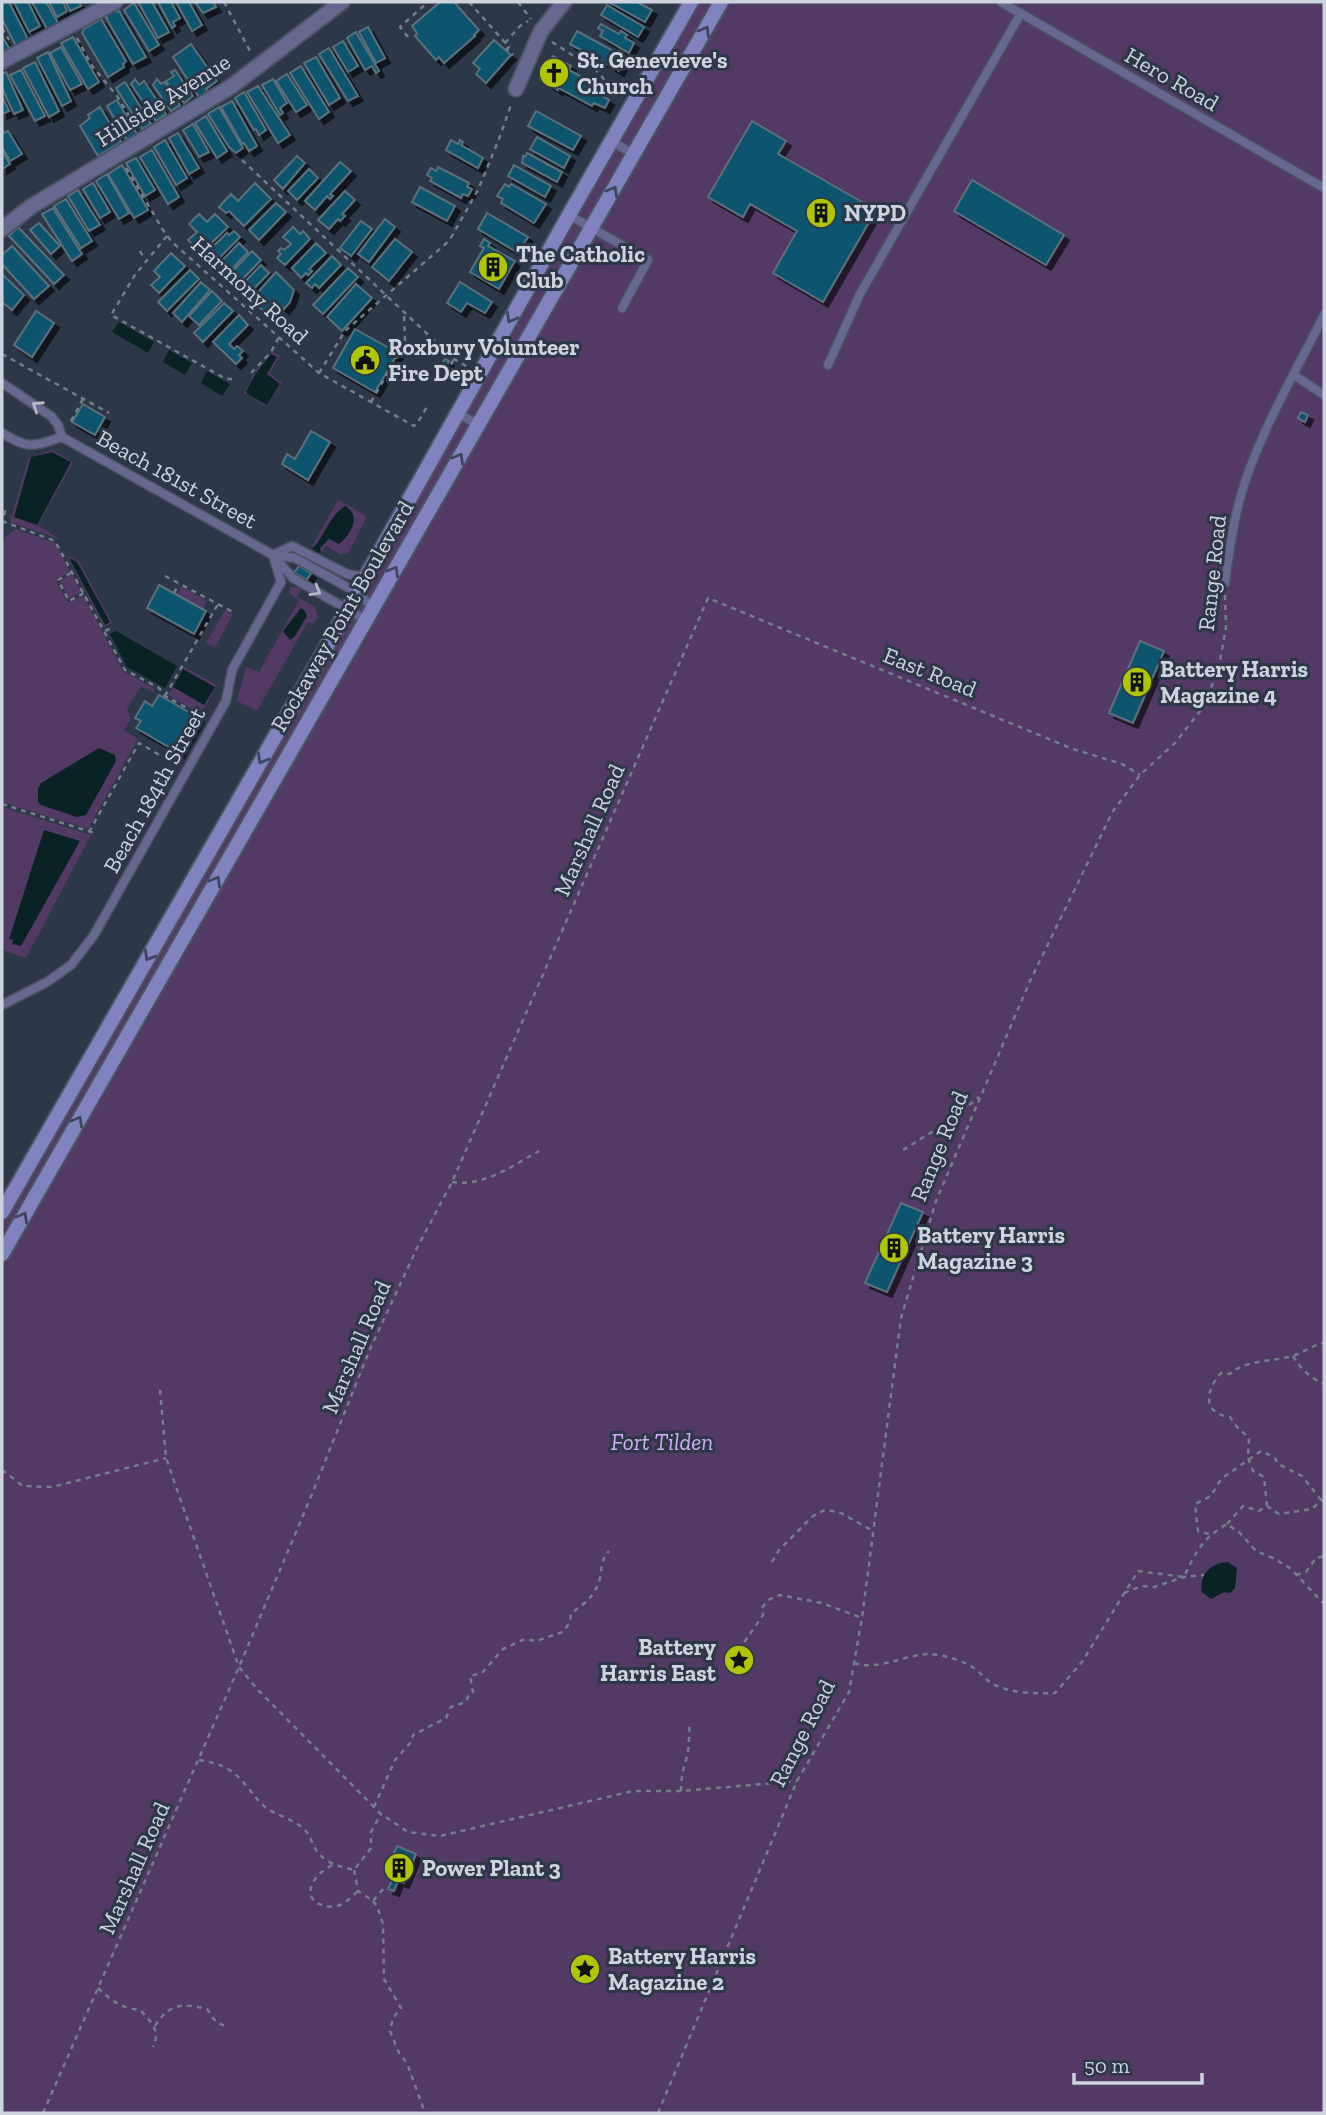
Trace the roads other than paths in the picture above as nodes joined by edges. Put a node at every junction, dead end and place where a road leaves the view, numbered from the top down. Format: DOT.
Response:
graph roads {
  1 [pos="115,2"];
  2 [pos="342,2"];
  3 [pos="565,2"];
  4 [pos="691,2"];
  5 [pos="721,2"];
  6 [pos="1001,2"];
  7 [pos="1021,13"];
  8 [pos="2,61"];
  9 [pos="516,89"];
  10 [pos="611,141"];
  11 [pos="634,154"];
  12 [pos="1324,188"];
  13 [pos="569,215"];
  14 [pos="591,228"];
  15 [pos="2,229"];
  16 [pos="622,308"];
  17 [pos="1324,315"];
  18 [pos="828,365"];
  19 [pos="1294,375"];
  20 [pos="2,383"];
  21 [pos="1324,395"];
  22 [pos="458,413"];
  23 [pos="478,425"];
  24 [pos="2,433"];
  25 [pos="62,437"];
  26 [pos="419,482"];
  27 [pos="439,494"];
  28 [pos="273,555"];
  29 [pos="365,577"];
  30 [pos="1225,583"];
  31 [pos="356,592"];
  32 [pos="347,609"];
  33 [pos="370,614"];
  34 [pos="2,1005"];
  35 [pos="26,1169"];
  36 [pos="44,1180"];
  37 [pos="4,1203"];
  38 [pos="2,1254"];
  1 -- 8 [label="street"];
  2 -- 15 [label="street, Hillside Avenue"];
  3 -- 9 [label="street"];
  4 -- 10 [label="street, Rockaway Point Boulevard"];
  11 -- 5 [label="street, Rockaway Point Boulevard, one-way"];
  6 -- 7 [label="lane, Hero Road"];
  7 -- 12 [label="lane, Hero Road"];
  7 -- 18 [label="lane"];
  10 -- 11 [label="lane"];
  10 -- 13 [label="street, Rockaway Point Boulevard"];
  14 -- 11 [label="street, Rockaway Point Boulevard, one-way"];
  13 -- 14 [label="lane"];
  13 -- 22 [label="street, Rockaway Point Boulevard, one-way"];
  14 -- 16 [label="lane"];
  14 -- 23 [label="street, Rockaway Point Boulevard"];
  17 -- 19 [label="lane, Range Road"];
  19 -- 21 [label="lane"];
  19 -- 30 [label="lane, Range Road"];
  25 -- 20 [label="lane, Beach 181st Street, one-way"];
  22 -- 23 [label="lane"];
  22 -- 26 [label="street, Rockaway Point Boulevard"];
  27 -- 23 [label="street, Rockaway Point Boulevard, one-way"];
  24 -- 25 [label="lane, Beach 181st Street"];
  25 -- 28 [label="lane, Beach 181st Street"];
  26 -- 27 [label="street"];
  26 -- 29 [label="street, Rockaway Point Boulevard"];
  33 -- 27 [label="street, Rockaway Point Boulevard, one-way"];
  28 -- 29 [label="lane"];
  28 -- 31 [label="lane, Beach 181st Street"];
  28 -- 32 [label="lane, Beach 181st Street, one-way"];
  28 -- 34 [label="lane, Beach 184th Street"];
  29 -- 31 [label="street, Rockaway Point Boulevard"];
  31 -- 32 [label="street, Rockaway Point Boulevard"];
  31 -- 33 [label="lane, Beach 181st Street"];
  32 -- 33 [label="lane, Beach 181st Street"];
  32 -- 35 [label="street, Rockaway Point Boulevard, one-way"];
  36 -- 33 [label="street, Rockaway Point Boulevard, one-way"];
  35 -- 36 [label="lane"];
  35 -- 37 [label="street, Rockaway Point Boulevard"];
  38 -- 36 [label="street, Rockaway Point Boulevard, one-way"];
}
